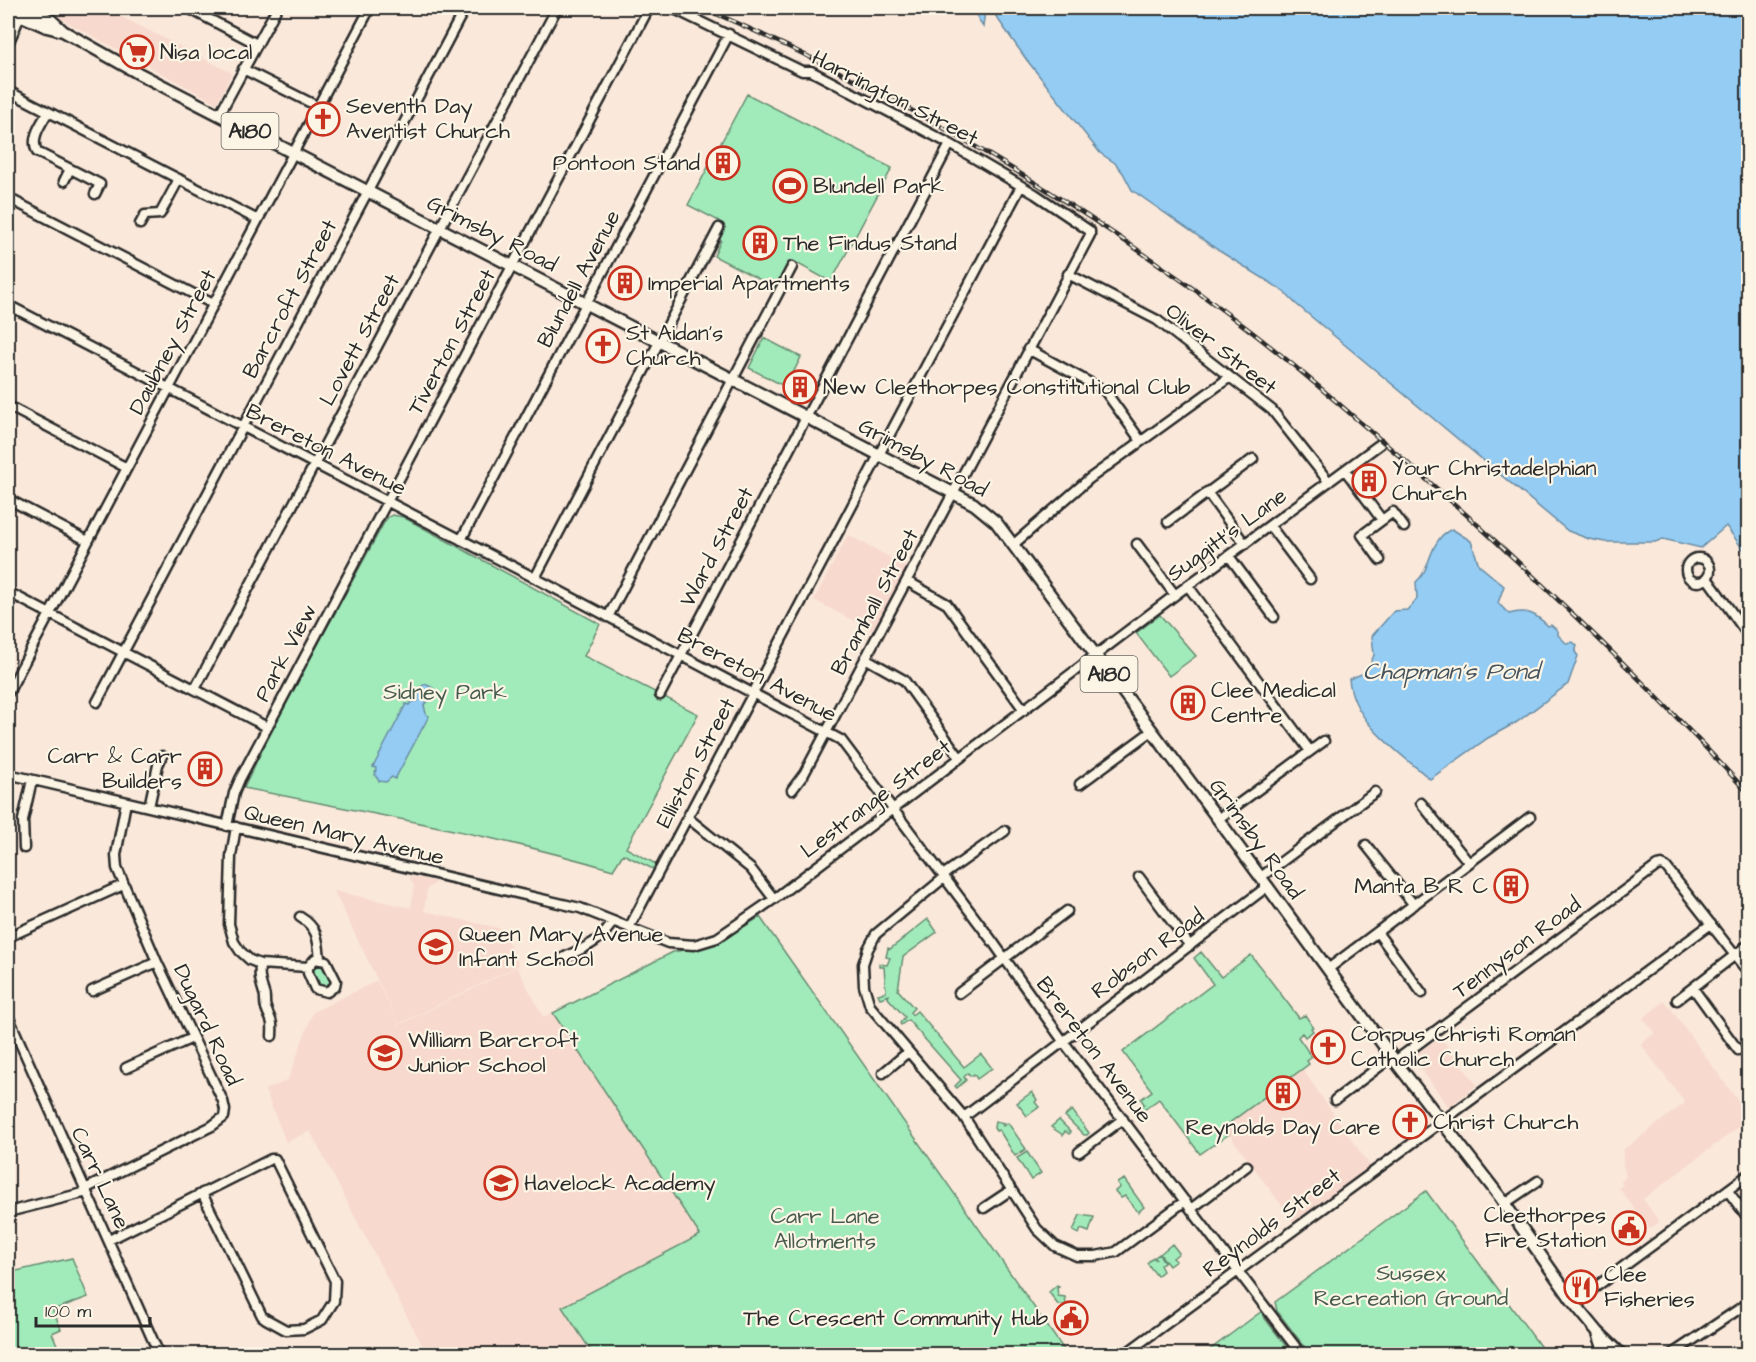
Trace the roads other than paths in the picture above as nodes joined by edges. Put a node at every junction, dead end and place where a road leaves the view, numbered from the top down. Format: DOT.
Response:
graph roads {
  1 [pos="188,8"];
  2 [pos="277,8"];
  3 [pos="370,8"];
  4 [pos="465,8"];
  5 [pos="557,8"];
  6 [pos="649,8"];
  7 [pos="672,8"];
  8 [pos="8,10"];
  9 [pos="24,11"];
  10 [pos="729,34"];
  11 [pos="8,44"];
  12 [pos="257,44"];
  13 [pos="243,69"];
  14 [pos="8,91"];
  15 [pos="317,106"];
  16 [pos="48,112"];
  17 [pos="219,115"];
  18 [pos="950,144"];
  19 [pos="293,153"];
  20 [pos="70,169"];
  21 [pos="178,179"];
  22 [pos="64,181"];
  23 [pos="1021,186"];
  24 [pos="368,191"];
  25 [pos="95,194"];
  26 [pos="8,198"];
  27 [pos="258,220"];
  28 [pos="140,224"];
  29 [pos="439,228"];
  30 [pos="719,228"];
  31 [pos="1090,235"];
  32 [pos="512,265"];
  33 [pos="792,267"];
  34 [pos="1068,274"];
  35 [pos="213,304"];
  36 [pos="586,304"];
  37 [pos="8,305"];
  38 [pos="660,341"];
  39 [pos="1028,349"];
  40 [pos="1230,377"];
  41 [pos="734,379"];
  42 [pos="168,389"];
  43 [pos="8,406"];
  44 [pos="806,417"];
  45 [pos="242,427"];
  46 [pos="1141,441"];
  47 [pos="1380,444"];
  48 [pos="878,456"];
  49 [pos="1252,459"];
  50 [pos="314,465"];
  51 [pos="126,468"];
  52 [pos="1345,470"];
  53 [pos="1329,482"];
  54 [pos="1207,492"];
  55 [pos="953,493"];
  56 [pos="8,499"];
  57 [pos="388,502"];
  58 [pos="1382,520"];
  59 [pos="1168,522"];
  60 [pos="1270,526"];
  61 [pos="1404,527"];
  62 [pos="461,540"];
  63 [pos="88,541"];
  64 [pos="1014,544"];
  65 [pos="1137,544"];
  66 [pos="1245,544"];
  67 [pos="1229,556"];
  68 [pos="1380,560"];
  69 [pos="535,578"];
  70 [pos="1707,578"];
  71 [pos="1310,579"];
  72 [pos="906,581"];
  73 [pos="1188,586"];
  74 [pos="8,592"];
  75 [pos="1175,595"];
  76 [pos="50,613"];
  77 [pos="608,617"];
  78 [pos="1274,617"];
  79 [pos="1749,636"];
  80 [pos="123,651"];
  81 [pos="681,655"];
  82 [pos="1095,655"];
  83 [pos="865,658"];
  84 [pos="9,688"];
  85 [pos="195,689"];
  86 [pos="753,693"];
  87 [pos="660,694"];
  88 [pos="97,702"];
  89 [pos="1024,710"];
  90 [pos="267,727"];
  91 [pos="826,731"];
  92 [pos="1152,731"];
  93 [pos="1324,741"];
  94 [pos="1310,751"];
  95 [pos="162,756"];
  96 [pos="960,758"];
  97 [pos="8,774"];
  98 [pos="32,780"];
  99 [pos="1080,784"];
  100 [pos="792,789"];
  101 [pos="1375,792"];
  102 [pos="126,802"];
  103 [pos="1421,802"];
  104 [pos="149,807"];
  105 [pos="892,808"];
  106 [pos="1530,817"];
  107 [pos="688,818"];
  108 [pos="1218,819"];
  109 [pos="231,826"];
  110 [pos="1005,831"];
  111 [pos="1366,845"];
  112 [pos="24,848"];
  113 [pos="1469,863"];
  114 [pos="944,876"];
  115 [pos="1140,877"];
  116 [pos="1264,882"];
  117 [pos="123,885"];
  118 [pos="774,899"];
  119 [pos="1414,905"];
  120 [pos="1067,911"];
  121 [pos="300,917"];
  122 [pos="613,921"];
  123 [pos="1711,924"];
  124 [pos="629,928"];
  125 [pos="1377,932"];
  126 [pos="8,937"];
  127 [pos="668,944"];
  128 [pos="1749,945"];
  129 [pos="1190,946"];
  130 [pos="1735,955"];
  131 [pos="563,958"];
  132 [pos="321,959"];
  133 [pos="1004,959"];
  134 [pos="157,962"];
  135 [pos="260,964"];
  136 [pos="308,967"];
  137 [pos="1328,969"];
  138 [pos="1749,972"];
  139 [pos="1693,988"];
  140 [pos="92,991"];
  141 [pos="959,993"];
  142 [pos="1422,993"];
  143 [pos="1677,1000"];
  144 [pos="8,1016"];
  145 [pos="273,1036"];
  146 [pos="192,1038"];
  147 [pos="1063,1041"];
  148 [pos="1738,1050"];
  149 [pos="908,1052"];
  150 [pos="1394,1059"];
  151 [pos="126,1068"];
  152 [pos="883,1073"];
  153 [pos="1335,1100"];
  154 [pos="964,1117"];
  155 [pos="1123,1119"];
  156 [pos="1441,1121"];
  157 [pos="1079,1152"];
  158 [pos="1248,1166"];
  159 [pos="1749,1175"];
  160 [pos="1538,1181"];
  161 [pos="86,1190"];
  162 [pos="1011,1190"];
  163 [pos="1728,1191"];
  164 [pos="202,1193"];
  165 [pos="1504,1204"];
  166 [pos="1188,1205"];
  167 [pos="984,1208"];
  168 [pos="8,1212"];
  169 [pos="1749,1218"];
  170 [pos="109,1240"];
  171 [pos="1239,1271"];
  172 [pos="1574,1303"];
  173 [pos="1749,1304"];
  174 [pos="1598,1332"];
  175 [pos="159,1354"];
  176 [pos="1125,1354"];
  177 [pos="1301,1354"];
  178 [pos="1605,1354"];
  179 [pos="1621,1354"];
  180 [pos="1672,1354"];
  1 -- 12 [label="street"];
  2 -- 12 [label="street"];
  3 -- 15 [label="street, Daubney Street"];
  4 -- 24 [label="street, Barcroft Street"];
  5 -- 29 [label="street, Lovett Street"];
  6 -- 32 [label="street, Tiverton Street"];
  7 -- 10 [label="street, Harrington Street"];
  8 -- 9 [label="main road, A180"];
  9 -- 11 [label="street"];
  9 -- 17 [label="main road, Grimsby Road / A180"];
  10 -- 18 [label="street, Harrington Street"];
  10 -- 36 [label="street, Blundell Avenue"];
  12 -- 13 [label="street"];
  13 -- 15 [label="street"];
  13 -- 17 [label="street"];
  14 -- 16 [label="street"];
  15 -- 19 [label="street, Daubney Street"];
  16 -- 20 [label="street"];
  16 -- 21 [label="street"];
  17 -- 19 [label="main road, Grimsby Road / A180"];
  18 -- 23 [label="street, Harrington Street"];
  18 -- 44 [label="street, Ward Street"];
  19 -- 24 [label="main road, Grimsby Road / A180"];
  19 -- 27 [label="street, Daubney Street"];
  20 -- 22 [label="street"];
  20 -- 25 [label="street"];
  21 -- 27 [label="street"];
  21 -- 28 [label="street"];
  23 -- 31 [label="street, Harrington Street"];
  23 -- 48 [label="street, Elliston Street"];
  24 -- 29 [label="main road, Grimsby Road / A180"];
  24 -- 45 [label="street, Barcroft Street"];
  26 -- 35 [label="street"];
  27 -- 35 [label="street, Daubney Street"];
  29 -- 32 [label="main road, Grimsby Road / A180"];
  29 -- 50 [label="street, Lovett Street"];
  30 -- 38 [label="street"];
  31 -- 34 [label="street, Bramhall Street"];
  32 -- 36 [label="main road, Grimsby Road / A180"];
  32 -- 57 [label="street, Tiverton Street"];
  33 -- 41 [label="street"];
  34 -- 39 [label="street, Bramhall Street"];
  34 -- 40 [label="street, Oliver Street"];
  35 -- 42 [label="street, Daubney Street"];
  36 -- 38 [label="main road, Grimsby Road / A180"];
  36 -- 62 [label="street, Blundell Avenue"];
  37 -- 42 [label="street, Brereton Avenue"];
  38 -- 41 [label="main road, Grimsby Road / A180"];
  38 -- 69 [label="street"];
  39 -- 46 [label="street"];
  39 -- 55 [label="street, Bramhall Street"];
  40 -- 46 [label="street"];
  40 -- 53 [label="street, Oliver Street"];
  41 -- 44 [label="main road, Grimsby Road / A180"];
  41 -- 77 [label="street"];
  42 -- 45 [label="street, Brereton Avenue"];
  42 -- 51 [label="street, Daubney Street"];
  43 -- 51 [label="street"];
  44 -- 48 [label="main road, Grimsby Road / A180"];
  44 -- 81 [label="street, Ward Street"];
  45 -- 50 [label="street, Brereton Avenue"];
  45 -- 80 [label="street, Barcroft Street"];
  46 -- 64 [label="street"];
  47 -- 52 [label="street, Suggitt's Lane"];
  48 -- 55 [label="main road, Grimsby Road / A180"];
  48 -- 86 [label="street, Elliston Street"];
  49 -- 54 [label="street"];
  50 -- 57 [label="street, Brereton Avenue"];
  50 -- 85 [label="street, Lovett Street"];
  51 -- 63 [label="street, Daubney Street"];
  52 -- 53 [label="street, Suggitt's Lane"];
  52 -- 58 [label="street"];
  53 -- 60 [label="street, Suggitt's Lane"];
  54 -- 59 [label="street"];
  54 -- 66 [label="street"];
  55 -- 64 [label="main road, Grimsby Road / A180"];
  55 -- 72 [label="street, Bramhall Street"];
  56 -- 63 [label="street"];
  57 -- 62 [label="street, Brereton Avenue"];
  57 -- 90 [label="street, Park View"];
  58 -- 61 [label="street"];
  58 -- 68 [label="street"];
  60 -- 66 [label="street, Suggitt's Lane"];
  60 -- 71 [label="street"];
  62 -- 69 [label="street, Brereton Avenue"];
  63 -- 76 [label="street, Daubney Street"];
  64 -- 82 [label="main road, Grimsby Road / A180"];
  65 -- 75 [label="street"];
  66 -- 67 [label="street, Suggitt's Lane"];
  67 -- 73 [label="street, Suggitt's Lane"];
  67 -- 78 [label="street"];
  69 -- 77 [label="street, Brereton Avenue"];
  70 -- 79 [label="street"];
  72 -- 83 [label="street, Bramhall Street"];
  72 -- 89 [label="street"];
  73 -- 75 [label="street, Suggitt's Lane"];
  73 -- 94 [label="street"];
  74 -- 76 [label="street"];
  75 -- 82 [label="street, Suggitt's Lane"];
  76 -- 80 [label="street"];
  76 -- 84 [label="street, Daubney Street"];
  77 -- 81 [label="street, Brereton Avenue"];
  80 -- 85 [label="street"];
  80 -- 88 [label="street, Barcroft Street"];
  81 -- 86 [label="street, Brereton Avenue"];
  81 -- 87 [label="street, Ward Street"];
  82 -- 89 [label="street, Lestrange Street"];
  82 -- 92 [label="main road, Grimsby Road / A180"];
  83 -- 91 [label="street, Bramhall Street"];
  83 -- 96 [label="street"];
  85 -- 90 [label="street"];
  86 -- 91 [label="street, Brereton Avenue"];
  86 -- 107 [label="street, Elliston Street"];
  89 -- 96 [label="street, Lestrange Street"];
  90 -- 109 [label="street, Park View"];
  91 -- 100 [label="street, Bramhall Street"];
  91 -- 105 [label="street, Brereton Avenue"];
  92 -- 99 [label="street"];
  92 -- 108 [label="main road, Grimsby Road / A180"];
  93 -- 94 [label="street"];
  94 -- 108 [label="street"];
  95 -- 104 [label="street"];
  96 -- 105 [label="street, Lestrange Street"];
  97 -- 98 [label="street, Queen Mary Avenue"];
  98 -- 102 [label="street, Queen Mary Avenue"];
  98 -- 112 [label="street"];
  101 -- 116 [label="street, Robson Road"];
  102 -- 104 [label="street, Queen Mary Avenue"];
  102 -- 117 [label="street, Dugard Road"];
  103 -- 113 [label="street"];
  104 -- 109 [label="street, Queen Mary Avenue"];
  105 -- 114 [label="street, Brereton Avenue"];
  105 -- 118 [label="street, Lestrange Street"];
  106 -- 113 [label="street"];
  107 -- 118 [label="street"];
  107 -- 124 [label="street, Elliston Street"];
  108 -- 116 [label="main road, Grimsby Road / A180"];
  109 -- 122 [label="street, Queen Mary Avenue"];
  109 -- 135 [label="street, Park View"];
  110 -- 114 [label="street"];
  111 -- 119 [label="street"];
  113 -- 119 [label="street"];
  114 -- 133 [label="street, Brereton Avenue"];
  114 -- 149 [label="street"];
  115 -- 129 [label="street"];
  116 -- 129 [label="street, Robson Road"];
  116 -- 137 [label="main road, Grimsby Road / A180"];
  117 -- 126 [label="street"];
  117 -- 134 [label="street, Dugard Road"];
  118 -- 127 [label="street, Lestrange Street"];
  119 -- 125 [label="street"];
  120 -- 133 [label="street"];
  121 -- 132 [label="street"];
  122 -- 124 [label="street, Queen Mary Avenue"];
  122 -- 131 [label="street"];
  123 -- 130 [label="street"];
  123 -- 150 [label="street, Tennyson Road"];
  123 -- 156 [label="street, Reynolds Street"];
  124 -- 127 [label="street, Queen Mary Avenue"];
  125 -- 137 [label="street"];
  125 -- 142 [label="street"];
  128 -- 130 [label="street"];
  129 -- 147 [label="street, Robson Road"];
  130 -- 138 [label="street"];
  130 -- 139 [label="street"];
  132 -- 136 [label="street"];
  132 -- 136 [label="street"];
  133 -- 141 [label="street"];
  133 -- 147 [label="street, Brereton Avenue"];
  134 -- 140 [label="street"];
  134 -- 146 [label="street, Dugard Road"];
  135 -- 136 [label="street"];
  135 -- 145 [label="street"];
  137 -- 150 [label="main road, Grimsby Road / A180"];
  139 -- 143 [label="street"];
  139 -- 148 [label="street"];
  144 -- 161 [label="street, Carr Lane"];
  146 -- 151 [label="street"];
  146 -- 161 [label="street, Dugard Road"];
  147 -- 154 [label="street, Robson Road"];
  147 -- 155 [label="street, Brereton Avenue"];
  149 -- 152 [label="street"];
  149 -- 154 [label="street"];
  150 -- 153 [label="street, Tennyson Road"];
  150 -- 156 [label="main road, Grimsby Road / A180"];
  154 -- 162 [label="street"];
  155 -- 157 [label="street"];
  155 -- 166 [label="street, Brereton Avenue"];
  156 -- 165 [label="main road, Grimsby Road / A180"];
  156 -- 171 [label="street, Reynolds Street"];
  158 -- 166 [label="street"];
  159 -- 163 [label="street"];
  160 -- 165 [label="street"];
  161 -- 168 [label="street"];
  161 -- 170 [label="street, Carr Lane"];
  162 -- 166 [label="street"];
  162 -- 167 [label="street"];
  163 -- 169 [label="street"];
  163 -- 172 [label="street"];
  164 -- 164 [label="street"];
  164 -- 170 [label="street"];
  165 -- 172 [label="main road, Grimsby Road / A180"];
  166 -- 171 [label="street, Brereton Avenue"];
  170 -- 175 [label="street, Carr Lane"];
  171 -- 176 [label="street, Reynolds Street"];
  171 -- 177 [label="street, Brereton Avenue"];
  172 -- 174 [label="main road, Grimsby Road / A180"];
  173 -- 180 [label="street"];
  174 -- 178 [label="main road, Grimsby Road / A180"];
  174 -- 179 [label="main road, Grimsby Road / A180"];
}
